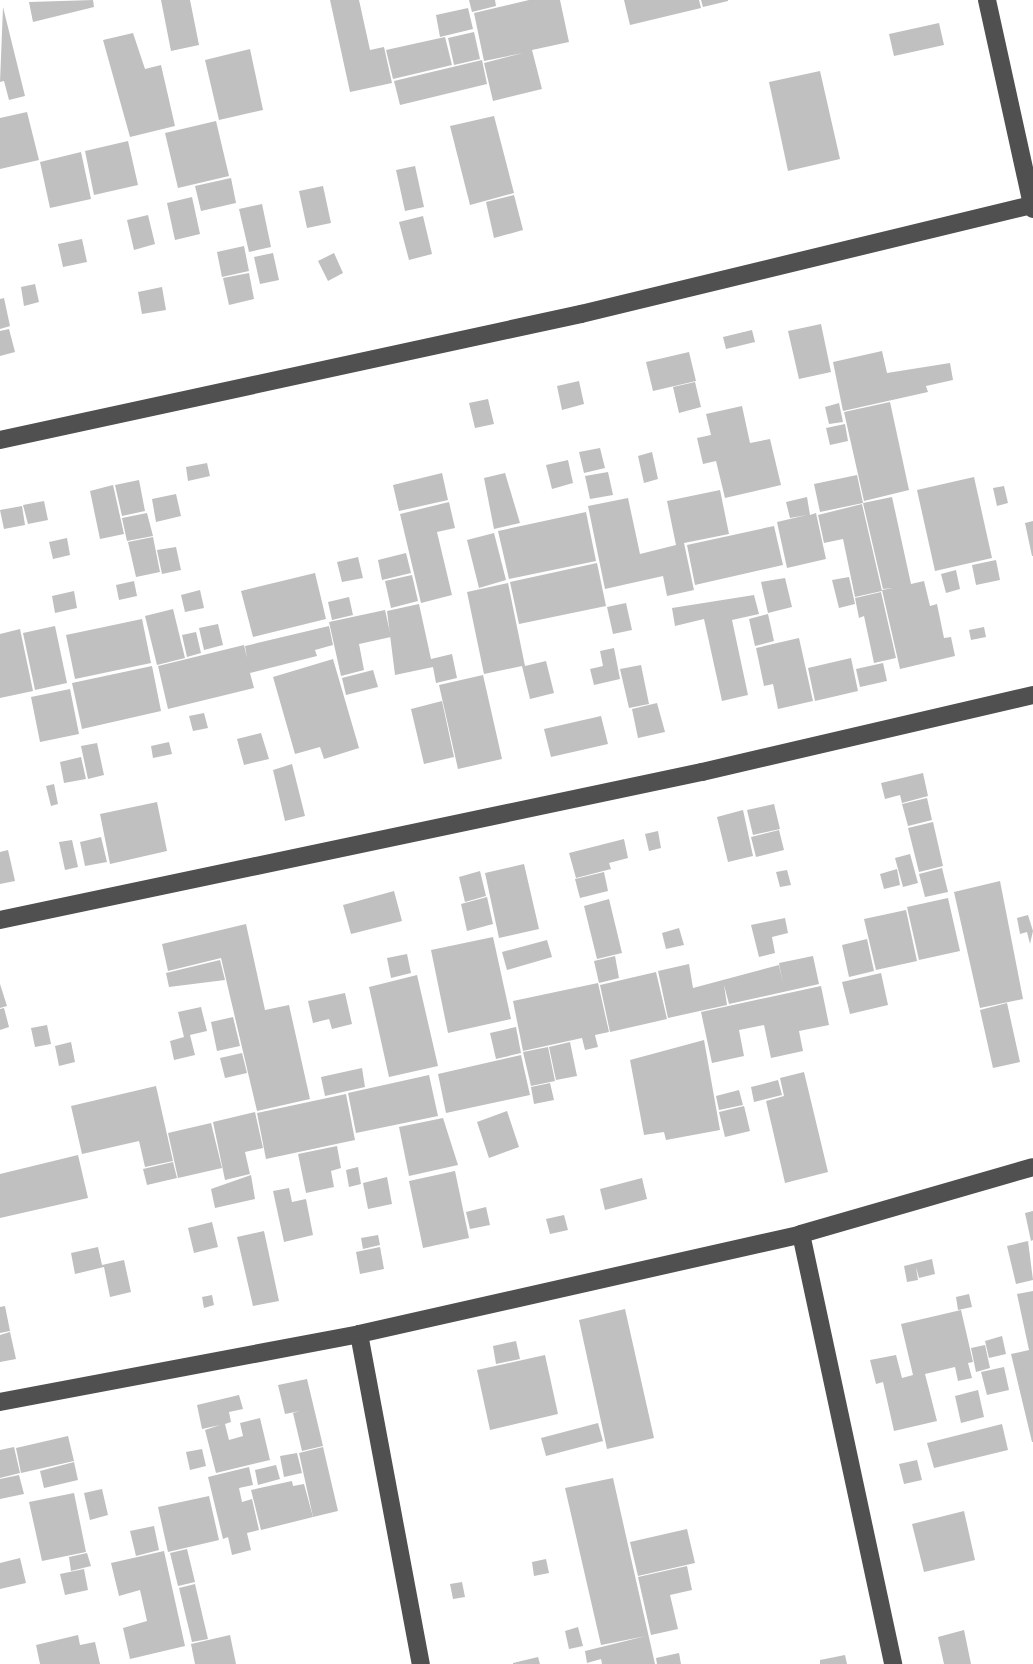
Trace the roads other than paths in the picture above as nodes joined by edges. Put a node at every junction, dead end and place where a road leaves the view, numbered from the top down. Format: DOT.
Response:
graph roads {
  1 [pos="987,0"];
  2 [pos="1033,206"];
  3 [pos="0,440"];
  4 [pos="1033,695"];
  5 [pos="0,920"];
  6 [pos="1033,1167"];
  7 [pos="801,1234"];
  8 [pos="359,1334"];
  9 [pos="0,1402"];
  10 [pos="421,1664"];
  11 [pos="893,1664"];
  1 -- 2 [label="street"];
  2 -- 3 [label="street"];
  4 -- 5 [label="street"];
  6 -- 7 [label="street"];
  7 -- 8 [label="street"];
  7 -- 11 [label="street"];
  8 -- 9 [label="street"];
  8 -- 10 [label="street"];
}
